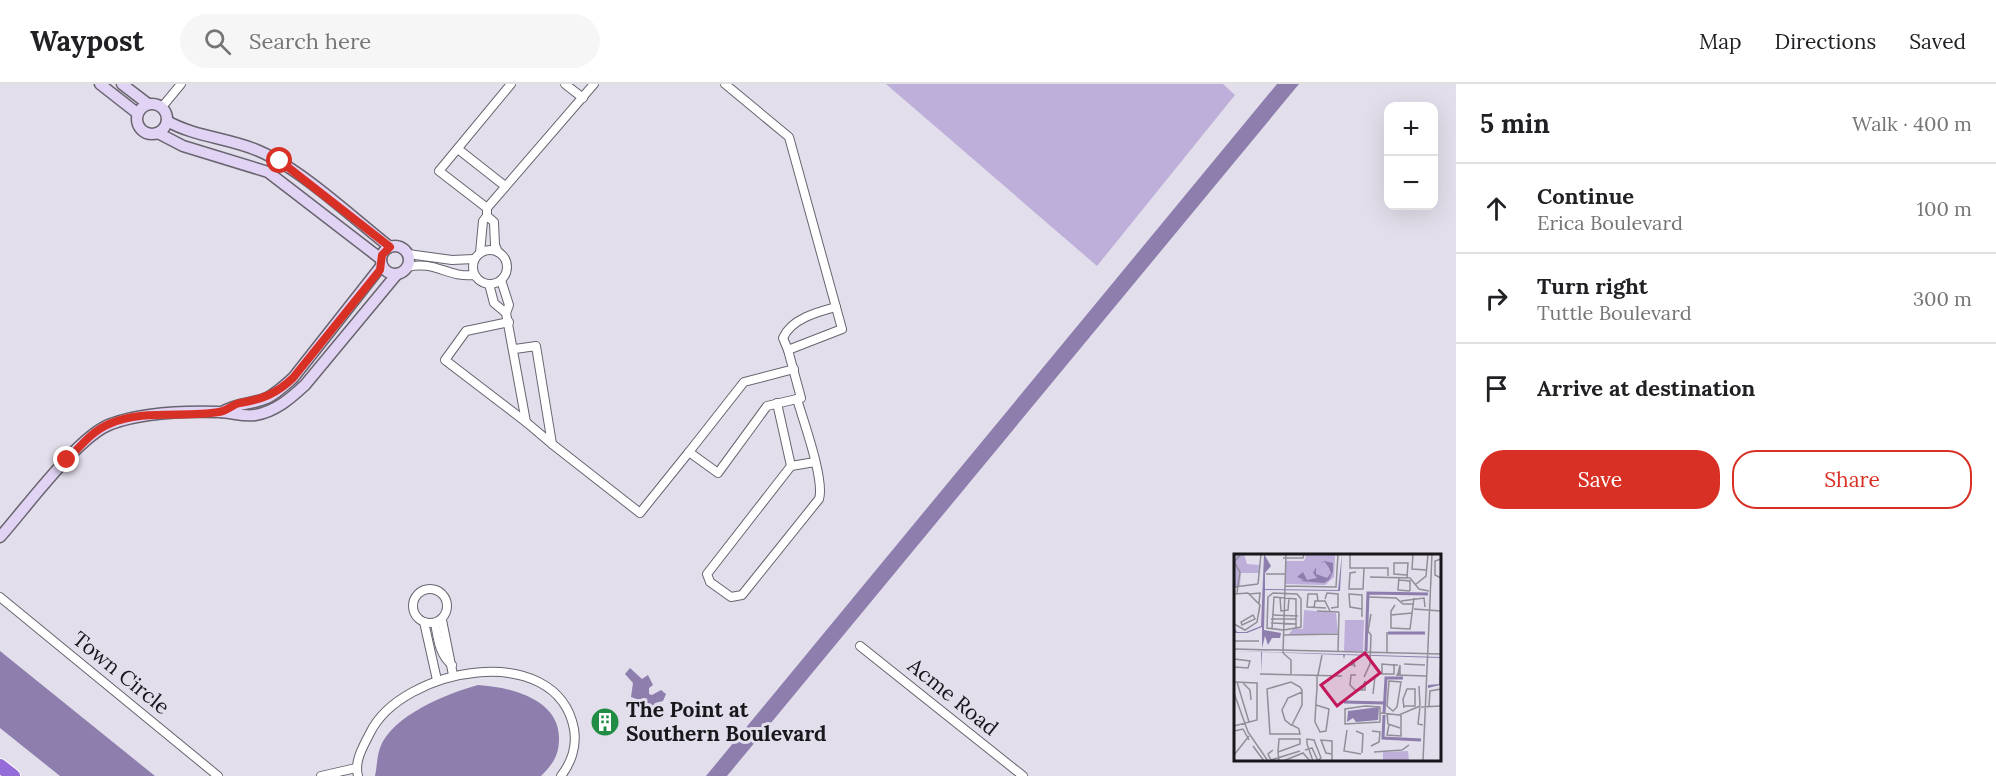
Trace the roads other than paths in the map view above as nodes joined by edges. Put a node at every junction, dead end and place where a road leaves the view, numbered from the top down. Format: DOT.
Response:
graph roads {
  1 [pos="100,84"];
  2 [pos="122,84"];
  3 [pos="181,84"];
  4 [pos="511,84"];
  5 [pos="565,84"];
  6 [pos="594,84"];
  7 [pos="725,84"];
  8 [pos="583,98"];
  9 [pos="148,104"];
  10 [pos="162,107"];
  11 [pos="137,113"];
  12 [pos="167,121"];
  13 [pos="158,133"];
  14 [pos="458,149"];
  15 [pos="506,186"];
  16 [pos="487,212"];
  17 [pos="390,247"];
  18 [pos="480,252"];
  19 [pos="498,252"];
  20 [pos="408,254"];
  21 [pos="474,259"];
  22 [pos="382,262"];
  23 [pos="407,267"];
  24 [pos="397,274"];
  25 [pos="474,275"];
  26 [pos="501,280"];
  27 [pos="489,284"];
  28 [pos="836,307"];
  29 [pos="506,313"];
  30 [pos="509,322"];
  31 [pos="514,349"];
  32 [pos="788,350"];
  33 [pos="794,369"];
  34 [pos="797,399"];
  35 [pos="777,404"];
  36 [pos="222,412"];
  37 [pos="526,422"];
  38 [pos="552,444"];
  39 [pos="689,452"];
  40 [pos="814,462"];
  41 [pos="791,466"];
  42 [pos="0,537"];
  43 [pos="0,597"];
  44 [pos="438,621"];
  45 [pos="424,622"];
  46 [pos="860,646"];
  47 [pos="453,675"];
  48 [pos="437,680"];
  49 [pos="0,766"];
  50 [pos="357,772"];
  51 [pos="13,776"];
  52 [pos="218,776"];
  53 [pos="321,776"];
  54 [pos="561,776"];
  55 [pos="1023,776"];
  1 -- 11 [label="street"];
  2 -- 9 [label="street"];
  3 -- 10 [label="street"];
  4 -- 14 [label="street"];
  5 -- 8 [label="street"];
  6 -- 8 [label="street"];
  7 -- 28 [label="street"];
  8 -- 15 [label="street"];
  9 -- 10 [label="street"];
  9 -- 11 [label="street"];
  10 -- 12 [label="street"];
  11 -- 13 [label="street"];
  12 -- 13 [label="street"];
  12 -- 17 [label="street"];
  13 -- 22 [label="street"];
  14 -- 15 [label="street"];
  14 -- 16 [label="street"];
  15 -- 16 [label="street"];
  16 -- 18 [label="street"];
  16 -- 19 [label="street"];
  17 -- 20 [label="street"];
  17 -- 22 [label="street"];
  18 -- 19 [label="street"];
  18 -- 21 [label="street"];
  19 -- 26 [label="street"];
  20 -- 21 [label="street"];
  20 -- 23 [label="street"];
  21 -- 25 [label="street"];
  22 -- 24 [label="street"];
  22 -- 36 [label="street"];
  23 -- 24 [label="street"];
  23 -- 25 [label="street"];
  24 -- 36 [label="street"];
  25 -- 27 [label="street"];
  26 -- 27 [label="street"];
  26 -- 29 [label="street"];
  27 -- 29 [label="street"];
  28 -- 32 [label="street"];
  28 -- 32 [label="street"];
  29 -- 30 [label="street"];
  30 -- 31 [label="street"];
  30 -- 37 [label="street"];
  31 -- 37 [label="street"];
  31 -- 38 [label="street"];
  32 -- 33 [label="street"];
  33 -- 34 [label="street"];
  33 -- 39 [label="street"];
  34 -- 35 [label="street"];
  34 -- 40 [label="street"];
  35 -- 39 [label="street"];
  35 -- 41 [label="street"];
  36 -- 42 [label="street"];
  37 -- 38 [label="street"];
  38 -- 39 [label="street"];
  40 -- 41 [label="street"];
  40 -- 41 [label="street"];
  43 -- 52 [label="street, Town Circle"];
  44 -- 45 [label="street"];
  44 -- 45 [label="street"];
  44 -- 47 [label="street"];
  45 -- 48 [label="street"];
  46 -- 55 [label="street, Acme Road"];
  47 -- 48 [label="street"];
  47 -- 54 [label="street"];
  48 -- 50 [label="street"];
  49 -- 51 [label="highway"];
  50 -- 53 [label="street"];
}
